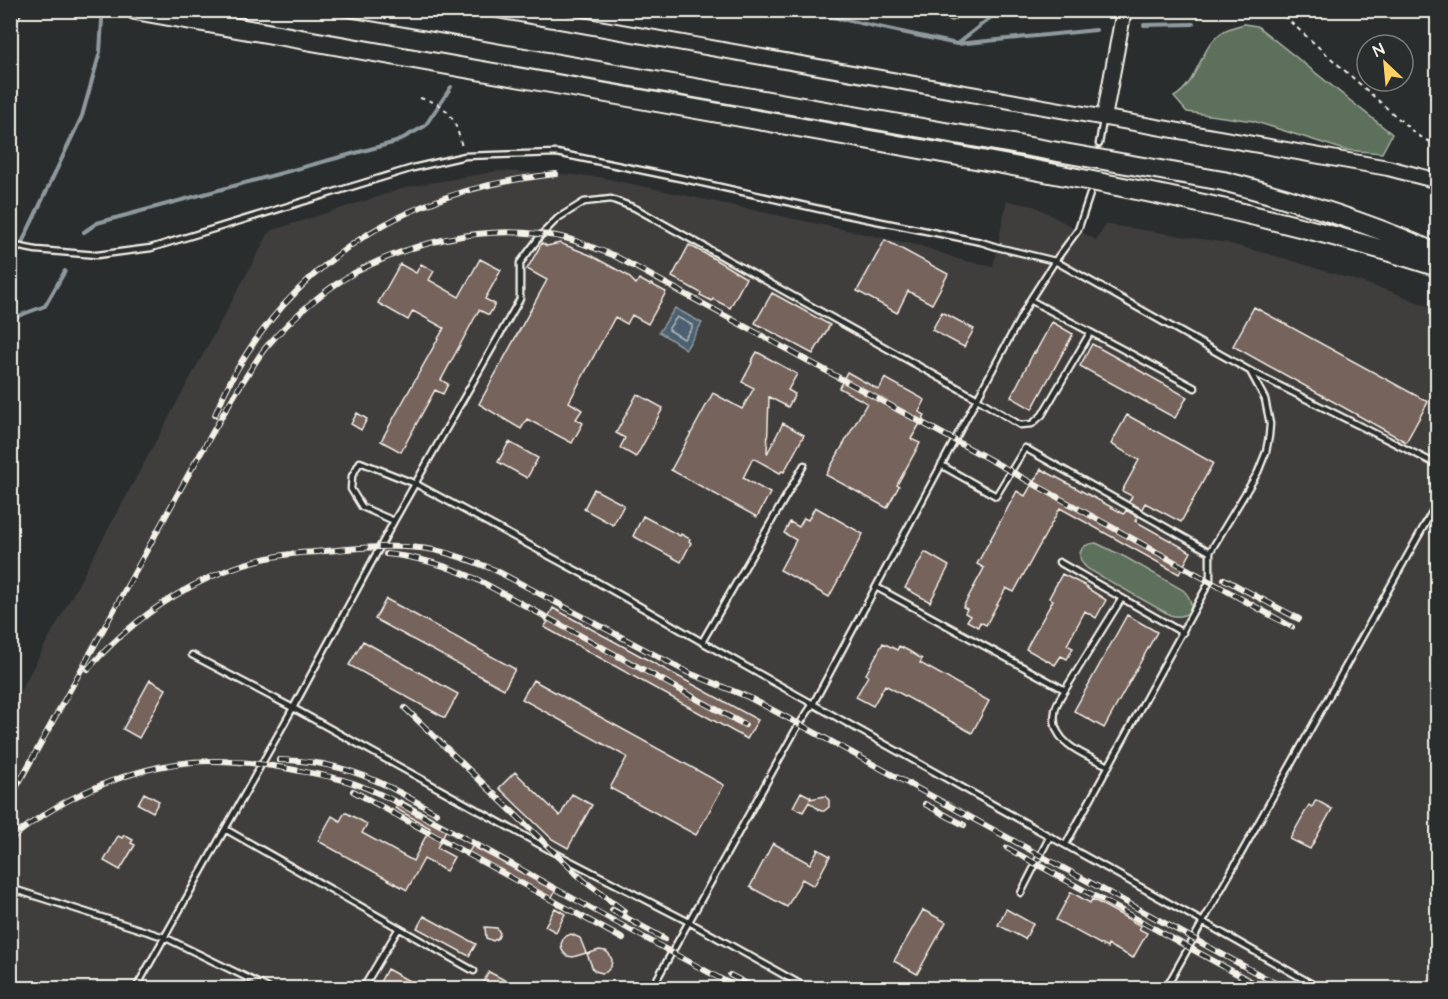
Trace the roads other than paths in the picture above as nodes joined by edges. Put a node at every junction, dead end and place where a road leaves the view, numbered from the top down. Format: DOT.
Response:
graph roads {
  1 [pos="14,10"];
  2 [pos="135,10"];
  3 [pos="251,10"];
  4 [pos="497,10"];
  5 [pos="1124,10"];
  6 [pos="10,16"];
  7 [pos="1104,117"];
  8 [pos="1099,144"];
  9 [pos="1437,181"];
  10 [pos="1090,194"];
  11 [pos="10,245"];
  12 [pos="1437,254"];
  13 [pos="1055,261"];
  14 [pos="1437,267"];
  15 [pos="1030,300"];
  16 [pos="1090,333"];
  17 [pos="1250,371"];
  18 [pos="1195,388"];
  19 [pos="976,398"];
  20 [pos="804,465"];
  21 [pos="941,465"];
  22 [pos="1437,465"];
  23 [pos="416,484"];
  24 [pos="1437,501"];
  25 [pos="394,521"];
  26 [pos="1210,552"];
  27 [pos="1059,562"];
  28 [pos="876,586"];
  29 [pos="1122,598"];
  30 [pos="1183,633"];
  31 [pos="702,642"];
  32 [pos="192,655"];
  33 [pos="1065,690"];
  34 [pos="813,704"];
  35 [pos="293,708"];
  36 [pos="1109,766"];
  37 [pos="225,829"];
  38 [pos="1050,836"];
  39 [pos="1066,844"];
  40 [pos="10,888"];
  41 [pos="1021,893"];
  42 [pos="689,922"];
  43 [pos="1203,922"];
  44 [pos="399,928"];
  45 [pos="164,937"];
  46 [pos="474,971"];
  47 [pos="136,988"];
  48 [pos="268,988"];
  49 [pos="363,988"];
  50 [pos="652,988"];
  51 [pos="807,988"];
  52 [pos="1166,988"];
  53 [pos="1319,988"];
  1 -- 6 [label="street"];
  2 -- 14 [label="highway"];
  3 -- 12 [label="highway"];
  4 -- 7 [label="street"];
  5 -- 7 [label="street"];
  7 -- 8 [label="lane"];
  7 -- 9 [label="street"];
  10 -- 13 [label="lane"];
  11 -- 13 [label="lane"];
  13 -- 15 [label="lane"];
  13 -- 17 [label="lane"];
  15 -- 16 [label="lane"];
  15 -- 19 [label="lane"];
  16 -- 18 [label="lane"];
  16 -- 19 [label="lane"];
  17 -- 22 [label="lane"];
  17 -- 26 [label="lane"];
  19 -- 21 [label="lane"];
  19 -- 23 [label="lane"];
  20 -- 31 [label="lane"];
  21 -- 26 [label="lane"];
  21 -- 28 [label="lane"];
  23 -- 25 [label="lane"];
  23 -- 25 [label="lane"];
  23 -- 31 [label="lane"];
  24 -- 43 [label="lane"];
  25 -- 35 [label="lane"];
  26 -- 30 [label="lane"];
  27 -- 29 [label="lane"];
  28 -- 33 [label="lane"];
  28 -- 34 [label="lane"];
  29 -- 30 [label="lane"];
  29 -- 33 [label="lane"];
  30 -- 36 [label="lane"];
  31 -- 34 [label="lane"];
  32 -- 35 [label="lane"];
  33 -- 36 [label="lane"];
  34 -- 38 [label="lane"];
  34 -- 42 [label="lane"];
  35 -- 37 [label="lane"];
  35 -- 42 [label="lane"];
  36 -- 39 [label="lane"];
  37 -- 44 [label="lane"];
  37 -- 45 [label="lane"];
  38 -- 39 [label="lane"];
  38 -- 41 [label="lane"];
  39 -- 43 [label="lane"];
  40 -- 45 [label="lane"];
  42 -- 50 [label="lane"];
  42 -- 51 [label="lane"];
  43 -- 52 [label="lane"];
  43 -- 53 [label="lane"];
  44 -- 46 [label="lane"];
  44 -- 49 [label="lane"];
  45 -- 47 [label="lane"];
  45 -- 48 [label="lane"];
}
